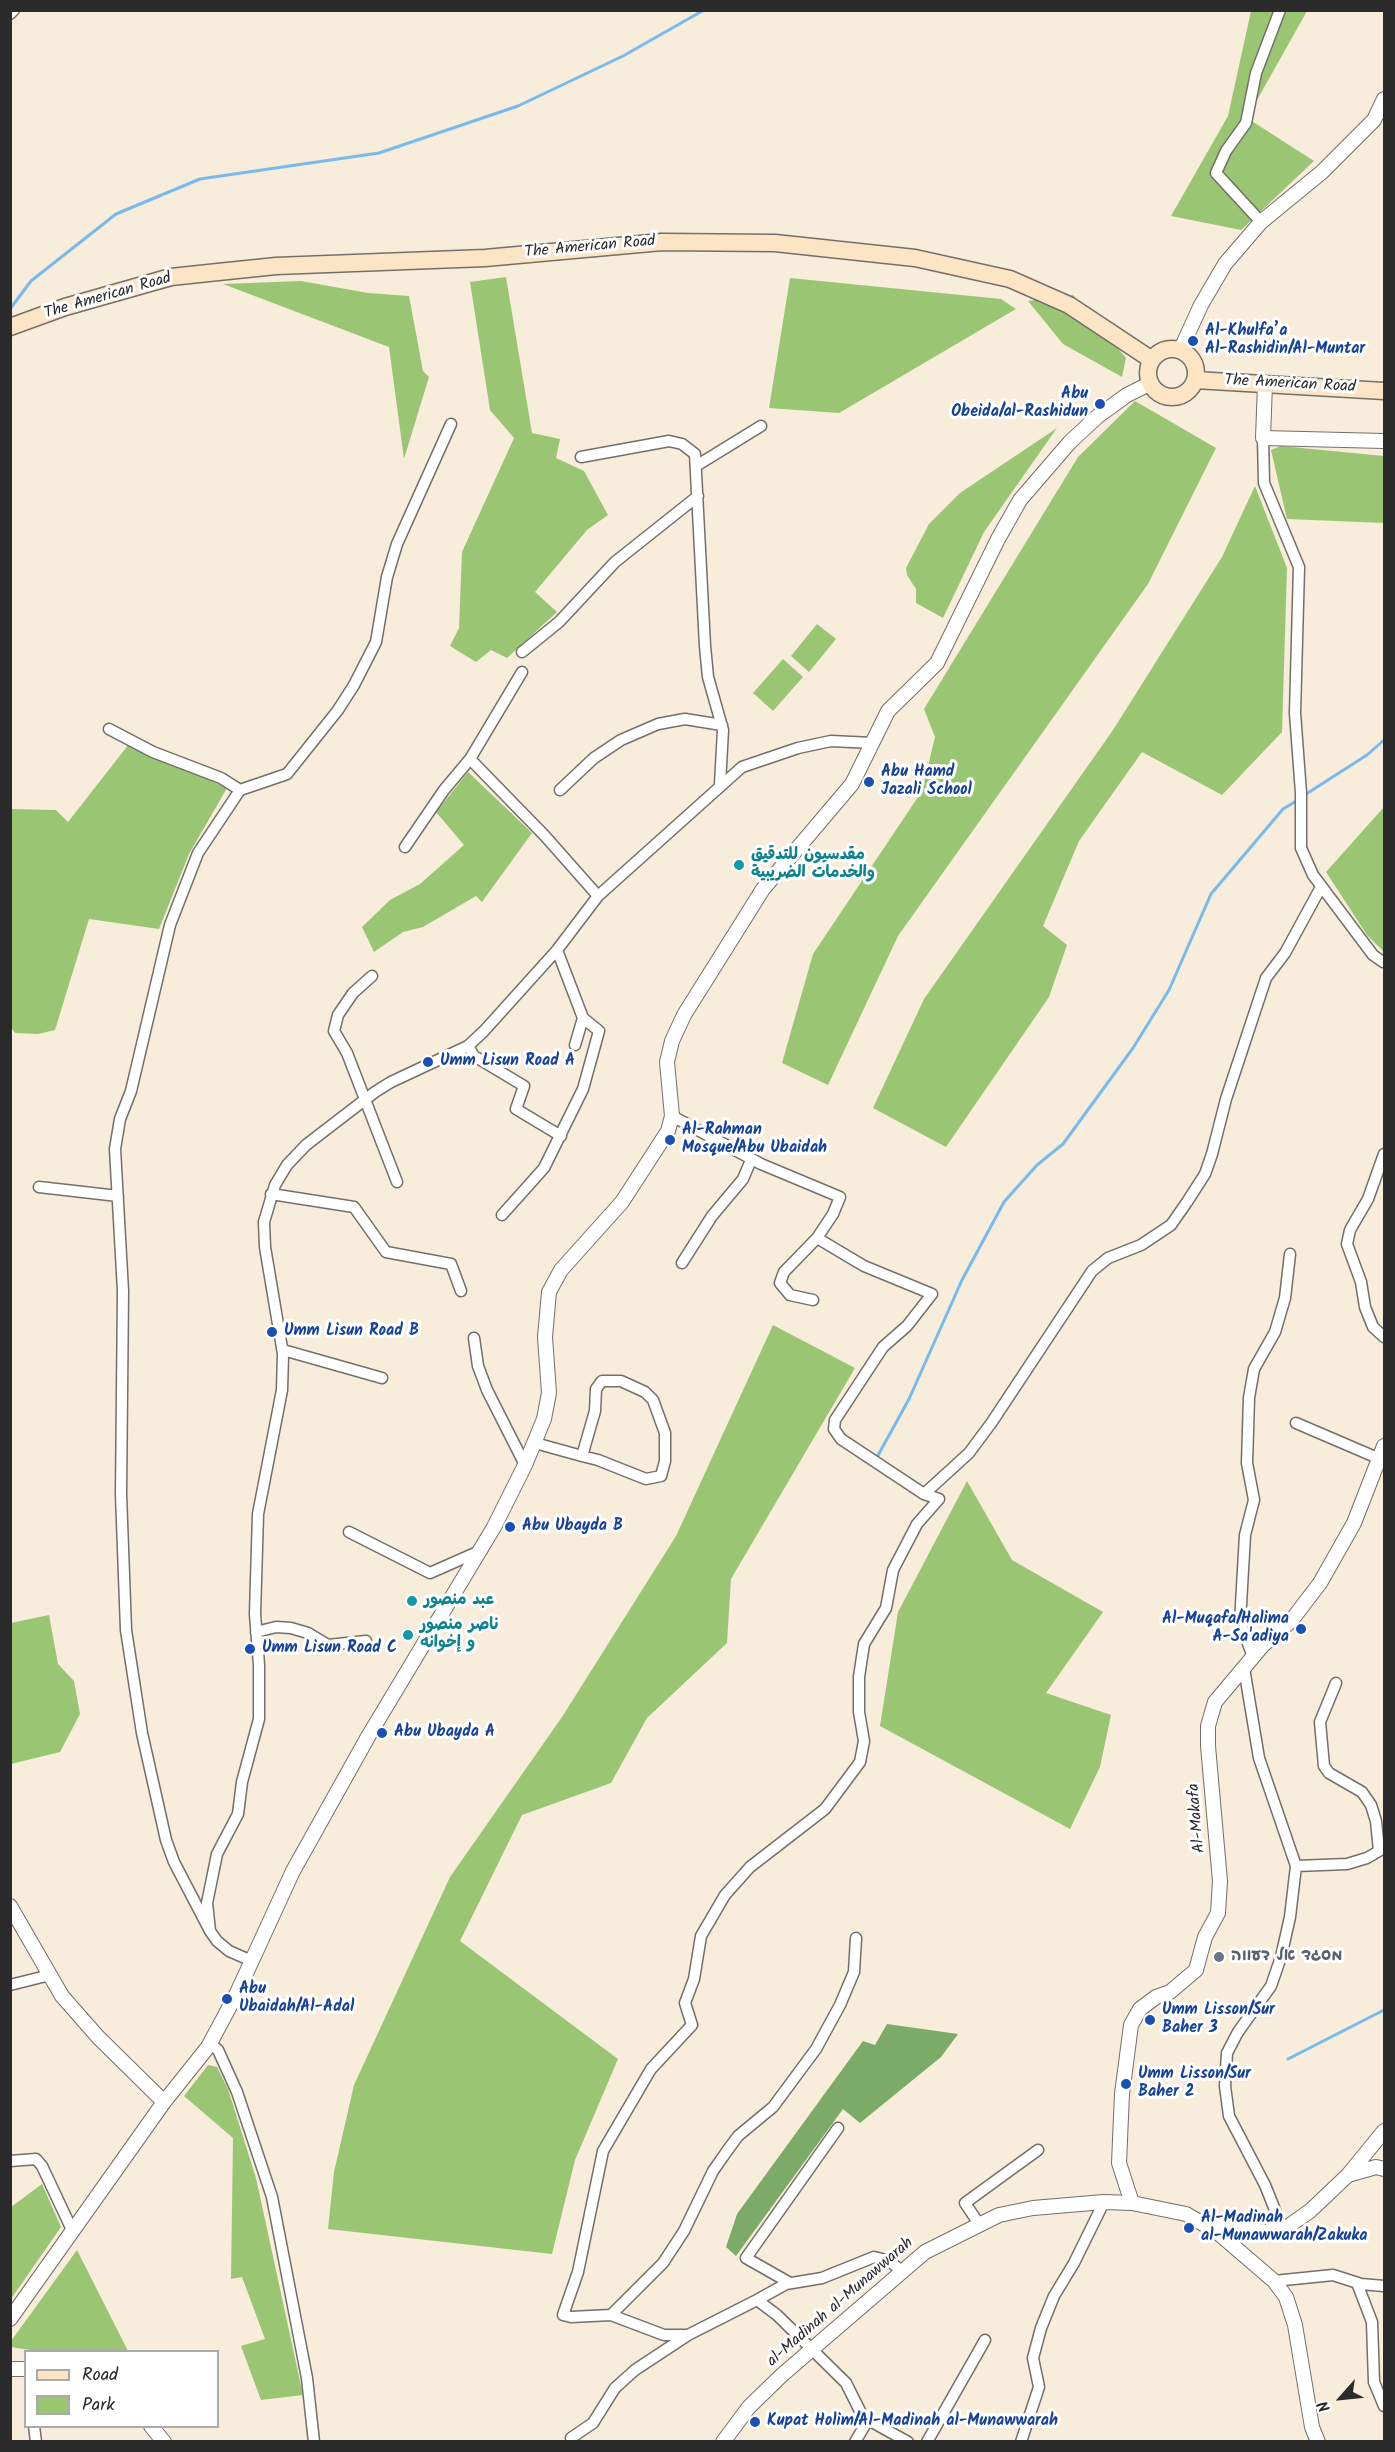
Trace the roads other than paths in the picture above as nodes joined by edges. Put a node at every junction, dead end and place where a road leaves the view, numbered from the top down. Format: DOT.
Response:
graph roads {
  1 [pos="14,10"];
  2 [pos="1280,10"];
  3 [pos="10,14"];
  4 [pos="1384,99"];
  5 [pos="1262,222"];
  6 [pos="10,327"];
  7 [pos="1180,351"];
  8 [pos="1152,360"];
  9 [pos="1195,380"];
  10 [pos="1150,384"];
  11 [pos="1265,384"];
  12 [pos="1384,391"];
  13 [pos="451,424"];
  14 [pos="761,426"];
  15 [pos="1263,438"];
  16 [pos="1384,441"];
  17 [pos="581,456"];
  18 [pos="696,466"];
  19 [pos="698,496"];
  20 [pos="522,652"];
  21 [pos="522,672"];
  22 [pos="722,725"];
  23 [pos="109,729"];
  24 [pos="872,743"];
  25 [pos="470,759"];
  26 [pos="720,784"];
  27 [pos="240,790"];
  28 [pos="560,790"];
  29 [pos="405,847"];
  30 [pos="1322,887"];
  31 [pos="598,896"];
  32 [pos="557,950"];
  33 [pos="1383,962"];
  34 [pos="372,976"];
  35 [pos="583,1018"];
  36 [pos="575,1045"];
  37 [pos="468,1046"];
  38 [pos="365,1101"];
  39 [pos="672,1116"];
  40 [pos="561,1136"];
  41 [pos="1384,1154"];
  42 [pos="751,1160"];
  43 [pos="397,1182"];
  44 [pos="39,1187"];
  45 [pos="271,1194"];
  46 [pos="118,1196"];
  47 [pos="502,1215"];
  48 [pos="817,1238"];
  49 [pos="1290,1254"];
  50 [pos="681,1263"];
  51 [pos="461,1291"];
  52 [pos="813,1300"];
  53 [pos="1384,1337"];
  54 [pos="474,1338"];
  55 [pos="283,1350"];
  56 [pos="382,1378"];
  57 [pos="1296,1423"];
  58 [pos="535,1443"];
  59 [pos="1382,1452"];
  60 [pos="582,1456"];
  61 [pos="525,1465"];
  62 [pos="924,1494"];
  63 [pos="349,1532"];
  64 [pos="482,1550"];
  65 [pos="256,1632"];
  66 [pos="366,1641"];
  67 [pos="1249,1662"];
  68 [pos="1336,1683"];
  69 [pos="1296,1866"];
  70 [pos="10,1906"];
  71 [pos="210,1931"];
  72 [pos="856,1938"];
  73 [pos="252,1961"];
  74 [pos="50,1975"];
  75 [pos="10,1985"];
  76 [pos="210,2043"];
  77 [pos="164,2102"];
  78 [pos="838,2128"];
  79 [pos="1384,2131"];
  80 [pos="1038,2150"];
  81 [pos="10,2161"];
  82 [pos="1384,2169"];
  83 [pos="1348,2175"];
  84 [pos="1104,2202"];
  85 [pos="1131,2203"];
  86 [pos="1186,2214"];
  87 [pos="979,2224"];
  88 [pos="1282,2230"];
  89 [pos="73,2232"];
  90 [pos="902,2272"];
  91 [pos="1274,2281"];
  92 [pos="790,2283"];
  93 [pos="1357,2283"];
  94 [pos="1384,2286"];
  95 [pos="757,2300"];
  96 [pos="611,2315"];
  97 [pos="10,2319"];
  98 [pos="688,2335"];
  99 [pos="985,2340"];
  100 [pos="811,2349"];
  101 [pos="1384,2406"];
  102 [pos="868,2420"];
  103 [pos="152,2428"];
  104 [pos="887,2437"];
  105 [pos="572,2438"];
  106 [pos="164,2442"];
  107 [pos="314,2442"];
  108 [pos="723,2442"];
  109 [pos="855,2442"];
  110 [pos="908,2442"];
  111 [pos="927,2442"];
  112 [pos="1021,2442"];
  113 [pos="1318,2442"];
  1 -- 3 [label="street"];
  2 -- 5 [label="street"];
  4 -- 5 [label="street"];
  5 -- 7 [label="street"];
  6 -- 8 [label="main road, The American Road"];
  7 -- 8 [label="main road"];
  7 -- 9 [label="main road"];
  8 -- 10 [label="main road"];
  9 -- 10 [label="main road"];
  9 -- 11 [label="main road, The American Road"];
  10 -- 24 [label="street"];
  11 -- 12 [label="main road, The American Road"];
  11 -- 15 [label="street"];
  13 -- 27 [label="street"];
  14 -- 18 [label="street"];
  15 -- 16 [label="street"];
  15 -- 30 [label="street"];
  17 -- 18 [label="street"];
  18 -- 19 [label="street"];
  19 -- 20 [label="street"];
  19 -- 22 [label="street"];
  21 -- 25 [label="street"];
  22 -- 26 [label="street"];
  22 -- 28 [label="street"];
  23 -- 27 [label="street"];
  24 -- 26 [label="street"];
  24 -- 39 [label="street"];
  25 -- 29 [label="street"];
  25 -- 31 [label="street"];
  26 -- 31 [label="street"];
  27 -- 46 [label="street"];
  30 -- 33 [label="street"];
  30 -- 62 [label="street"];
  31 -- 32 [label="street"];
  32 -- 35 [label="street"];
  32 -- 37 [label="street"];
  34 -- 38 [label="street"];
  35 -- 36 [label="street"];
  35 -- 40 [label="street"];
  37 -- 38 [label="street"];
  37 -- 40 [label="street"];
  38 -- 43 [label="street"];
  38 -- 45 [label="street"];
  39 -- 42 [label="street"];
  39 -- 58 [label="street"];
  40 -- 47 [label="street"];
  41 -- 53 [label="street"];
  42 -- 48 [label="street"];
  42 -- 50 [label="street"];
  44 -- 46 [label="street"];
  45 -- 51 [label="street"];
  45 -- 55 [label="street"];
  46 -- 71 [label="street"];
  48 -- 52 [label="street"];
  48 -- 62 [label="street"];
  49 -- 67 [label="street"];
  54 -- 61 [label="street"];
  55 -- 56 [label="street"];
  55 -- 65 [label="street"];
  57 -- 59 [label="street"];
  58 -- 60 [label="street"];
  58 -- 61 [label="street"];
  59 -- 67 [label="street, Al-Makafa"];
  60 -- 60 [label="street"];
  61 -- 64 [label="street"];
  62 -- 96 [label="street"];
  63 -- 64 [label="street"];
  64 -- 73 [label="street"];
  65 -- 66 [label="street"];
  65 -- 71 [label="street"];
  67 -- 69 [label="street"];
  67 -- 85 [label="street, Al-Makafa"];
  68 -- 69 [label="street"];
  69 -- 88 [label="street"];
  70 -- 74 [label="street"];
  71 -- 73 [label="street"];
  72 -- 96 [label="street"];
  73 -- 76 [label="street"];
  74 -- 75 [label="street"];
  74 -- 77 [label="street"];
  76 -- 77 [label="street"];
  76 -- 107 [label="street"];
  77 -- 89 [label="street"];
  78 -- 92 [label="street"];
  79 -- 83 [label="street"];
  80 -- 87 [label="street"];
  81 -- 89 [label="street"];
  82 -- 83 [label="street"];
  83 -- 88 [label="street"];
  84 -- 85 [label="street, al-Madinah al-Munawwarah"];
  84 -- 87 [label="street, al-Madinah al-Munawwarah"];
  84 -- 112 [label="street"];
  85 -- 86 [label="street, al-Madinah al-Munawwarah"];
  86 -- 88 [label="street"];
  86 -- 91 [label="street, al-Madinah al-Munawwarah"];
  87 -- 90 [label="street, al-Madinah al-Munawwarah"];
  89 -- 97 [label="street"];
  90 -- 92 [label="street"];
  90 -- 100 [label="street, al-Madinah al-Munawwarah"];
  91 -- 93 [label="street"];
  91 -- 113 [label="street, al-Madinah al-Munawwarah"];
  92 -- 95 [label="street"];
  93 -- 94 [label="street"];
  93 -- 101 [label="street"];
  95 -- 98 [label="street"];
  95 -- 100 [label="street"];
  96 -- 98 [label="street"];
  98 -- 105 [label="street"];
  99 -- 111 [label="street"];
  100 -- 102 [label="street"];
  100 -- 108 [label="street, al-Madinah al-Munawwarah"];
  102 -- 104 [label="street"];
  102 -- 109 [label="street"];
  103 -- 106 [label="street"];
  104 -- 110 [label="street"];
}
